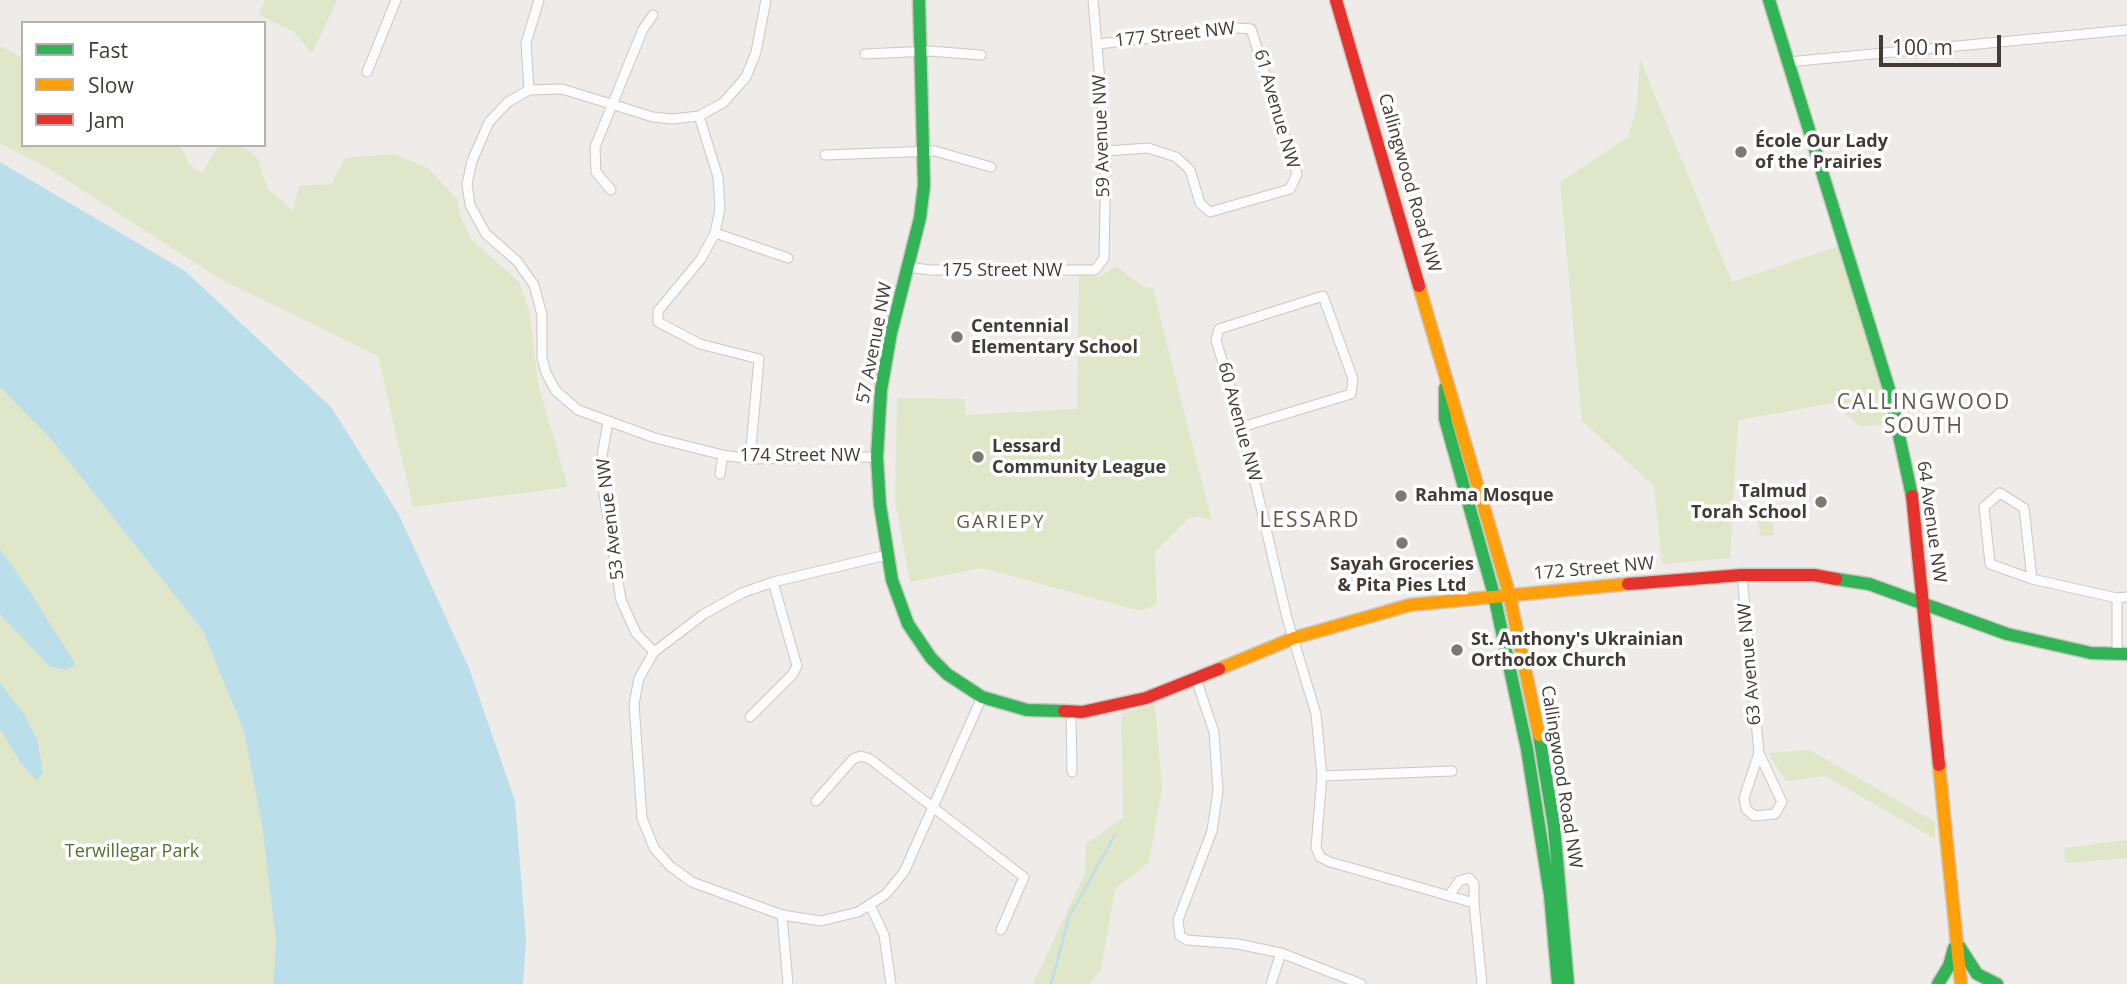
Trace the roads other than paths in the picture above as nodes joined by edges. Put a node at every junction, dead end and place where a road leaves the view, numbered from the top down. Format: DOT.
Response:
graph roads {
  1 [pos="396,0"];
  2 [pos="539,0"];
  3 [pos="766,0"];
  4 [pos="919,0"];
  5 [pos="1093,0"];
  6 [pos="1336,0"];
  7 [pos="1769,0"];
  8 [pos="653,15"];
  9 [pos="1251,29"];
  10 [pos="2127,30"];
  11 [pos="1098,44"];
  12 [pos="918,51"];
  13 [pos="865,54"];
  14 [pos="981,55"];
  15 [pos="1788,62"];
  16 [pos="367,72"];
  17 [pos="529,90"];
  18 [pos="612,104"];
  19 [pos="699,116"];
  20 [pos="1106,150"];
  21 [pos="924,151"];
  22 [pos="825,155"];
  23 [pos="991,167"];
  24 [pos="611,190"];
  25 [pos="715,233"];
  26 [pos="788,258"];
  27 [pos="908,267"];
  28 [pos="1095,270"];
  29 [pos="1445,377"];
  30 [pos="607,422"];
  31 [pos="1242,427"];
  32 [pos="723,455"];
  33 [pos="877,457"];
  34 [pos="750,459"];
  35 [pos="720,474"];
  36 [pos="887,555"];
  37 [pos="1742,575"];
  38 [pos="2032,579"];
  39 [pos="773,582"];
  40 [pos="1509,593"];
  41 [pos="1494,595"];
  42 [pos="2122,597"];
  43 [pos="1925,604"];
  44 [pos="908,624"];
  45 [pos="1294,638"];
  46 [pos="654,652"];
  47 [pos="2122,654"];
  48 [pos="1196,679"];
  49 [pos="982,697"];
  50 [pos="1071,713"];
  51 [pos="750,717"];
  52 [pos="1759,753"];
  53 [pos="1452,771"];
  54 [pos="1072,772"];
  55 [pos="1322,776"];
  56 [pos="816,801"];
  57 [pos="934,805"];
  58 [pos="1449,896"];
  59 [pos="1474,903"];
  60 [pos="870,905"];
  61 [pos="782,915"];
  62 [pos="1002,930"];
  63 [pos="1956,941"];
  64 [pos="1281,953"];
  65 [pos="1567,954"];
  66 [pos="788,984"];
  67 [pos="891,984"];
  68 [pos="1271,984"];
  69 [pos="1360,984"];
  70 [pos="1482,984"];
  71 [pos="1559,984"];
  72 [pos="1568,984"];
  73 [pos="1573,984"];
  74 [pos="1938,984"];
  75 [pos="1961,984"];
  76 [pos="1997,984"];
  1 -- 16 [label="street"];
  2 -- 17 [label="street"];
  3 -- 19 [label="street"];
  4 -- 12 [label="street, 57 Avenue NW"];
  5 -- 11 [label="street, 59 Avenue NW"];
  6 -- 29 [label="street, Callingwood Road NW"];
  7 -- 15 [label="street, 64 Avenue NW"];
  8 -- 18 [label="street"];
  9 -- 11 [label="street, 177 Street NW"];
  9 -- 20 [label="street, 61 Avenue NW"];
  10 -- 15 [label="street"];
  11 -- 20 [label="street, 59 Avenue NW"];
  12 -- 13 [label="street"];
  12 -- 14 [label="street"];
  12 -- 21 [label="street, 57 Avenue NW"];
  15 -- 43 [label="street, 64 Avenue NW"];
  17 -- 18 [label="street"];
  17 -- 30 [label="street"];
  18 -- 19 [label="street"];
  18 -- 24 [label="street"];
  19 -- 25 [label="street"];
  20 -- 28 [label="street, 59 Avenue NW"];
  21 -- 22 [label="street"];
  21 -- 23 [label="street"];
  21 -- 27 [label="street, 57 Avenue NW"];
  25 -- 26 [label="street"];
  25 -- 34 [label="street"];
  27 -- 28 [label="street, 175 Street NW"];
  27 -- 33 [label="street, 57 Avenue NW"];
  29 -- 40 [label="street, Callingwood Road NW"];
  29 -- 41 [label="street, Callingwood Road NW"];
  30 -- 32 [label="street, 174 Street NW"];
  30 -- 46 [label="street, 53 Avenue NW"];
  31 -- 31 [label="street, 60 Avenue NW"];
  31 -- 45 [label="street, 60 Avenue NW"];
  32 -- 34 [label="street, 174 Street NW"];
  32 -- 35 [label="street, 174 Street NW"];
  33 -- 34 [label="street, 174 Street NW"];
  33 -- 36 [label="street, 57 Avenue NW"];
  36 -- 39 [label="street"];
  36 -- 44 [label="street, 57 Avenue NW"];
  37 -- 40 [label="street, 172 Street NW"];
  37 -- 43 [label="street, 172 Street NW"];
  37 -- 52 [label="street, 63 Avenue NW"];
  38 -- 38 [label="street"];
  38 -- 42 [label="street"];
  39 -- 46 [label="street"];
  39 -- 51 [label="street"];
  40 -- 41 [label="street, 172 Street NW"];
  40 -- 65 [label="street, Callingwood Road NW"];
  41 -- 45 [label="street, 172 Street NW"];
  41 -- 71 [label="street, Callingwood Road NW"];
  42 -- 47 [label="street"];
  43 -- 47 [label="street, 172 Street NW"];
  43 -- 63 [label="street, 64 Avenue NW"];
  44 -- 49 [label="street, 172 Street NW"];
  45 -- 48 [label="street, 172 Street NW"];
  45 -- 55 [label="street, 60 Avenue NW"];
  46 -- 61 [label="street"];
  48 -- 50 [label="street, 172 Street NW"];
  48 -- 64 [label="street"];
  49 -- 50 [label="street, 172 Street NW"];
  49 -- 57 [label="street"];
  50 -- 54 [label="street"];
  52 -- 52 [label="street, 63 Avenue NW"];
  53 -- 55 [label="street"];
  55 -- 58 [label="street, 60 Avenue NW"];
  56 -- 57 [label="street"];
  57 -- 60 [label="street"];
  57 -- 62 [label="street"];
  58 -- 59 [label="street"];
  58 -- 59 [label="street"];
  59 -- 70 [label="street"];
  60 -- 61 [label="street"];
  60 -- 67 [label="street"];
  61 -- 66 [label="street"];
  63 -- 74 [label="street"];
  63 -- 75 [label="street, 64 Avenue NW"];
  63 -- 76 [label="street"];
  64 -- 68 [label="street"];
  64 -- 69 [label="street"];
  65 -- 72 [label="street, Callingwood Road NW"];
  65 -- 73 [label="street"];
}
